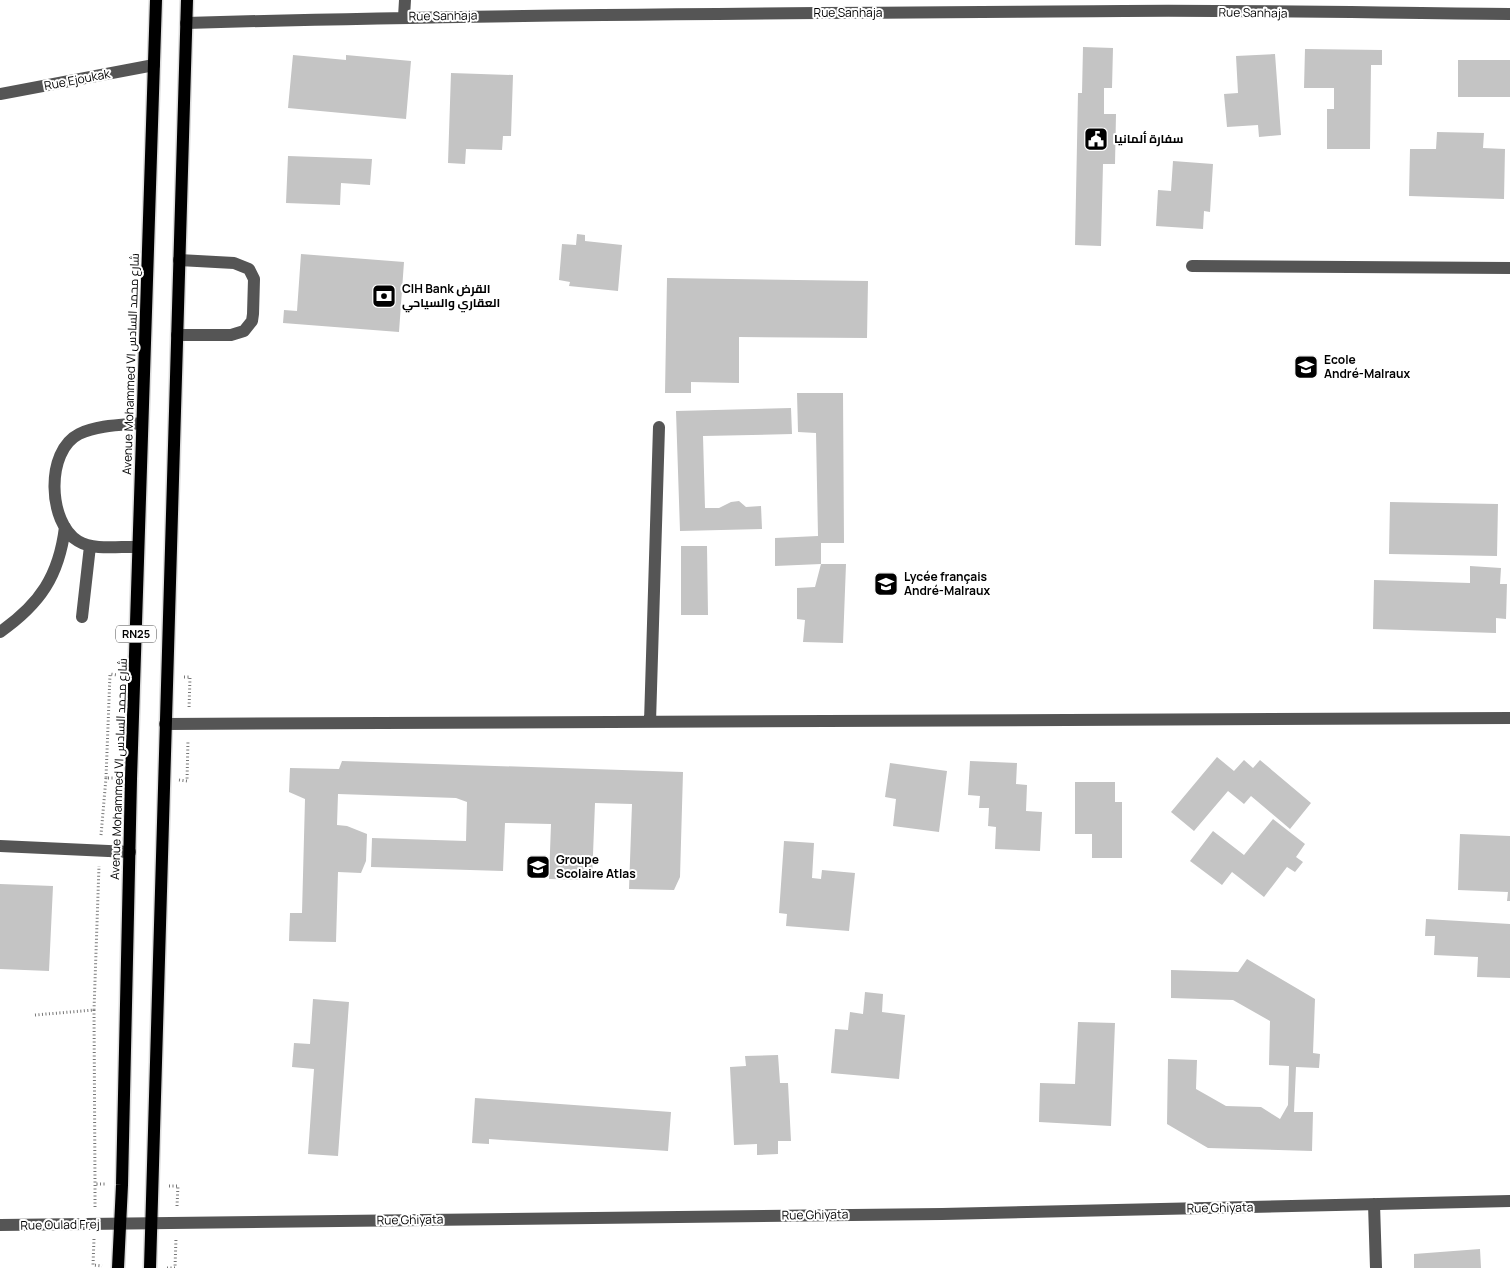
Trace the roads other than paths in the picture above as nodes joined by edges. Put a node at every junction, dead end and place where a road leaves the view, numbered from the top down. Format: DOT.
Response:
graph roads {
  1 [pos="156,0"];
  2 [pos="187,0"];
  3 [pos="405,0"];
  4 [pos="1093,6"];
  5 [pos="1510,14"];
  6 [pos="404,17"];
  7 [pos="186,23"];
  8 [pos="154,65"];
  9 [pos="0,94"];
  10 [pos="179,260"];
  11 [pos="1192,266"];
  12 [pos="1510,268"];
  13 [pos="176,335"];
  14 [pos="142,423"];
  15 [pos="659,427"];
  16 [pos="65,527"];
  17 [pos="90,546"];
  18 [pos="138,547"];
  19 [pos="82,617"];
  20 [pos="0,632"];
  21 [pos="1510,718"];
  22 [pos="650,722"];
  23 [pos="165,724"];
  24 [pos="0,846"];
  25 [pos="130,852"];
  26 [pos="1510,1201"];
  27 [pos="1374,1204"];
  28 [pos="150,1223"];
  29 [pos="120,1224"];
  30 [pos="0,1225"];
  31 [pos="118,1268"];
  32 [pos="150,1268"];
  33 [pos="1376,1268"];
  1 -- 8 [label="main road, Avenue Mohammed VI شارع محمد السادس / RN25"];
  2 -- 7 [label="main road, RN25"];
  3 -- 6 [label="street"];
  4 -- 5 [label="street, Rue Sanhaja"];
  4 -- 6 [label="street, Rue Sanhaja"];
  6 -- 7 [label="street, Rue Sanhaja"];
  7 -- 10 [label="main road, RN25"];
  8 -- 9 [label="street, Rue Ejoukak"];
  8 -- 14 [label="main road, Avenue Mohammed VI شارع محمد السادس / RN25"];
  10 -- 13 [label="main road, RN25"];
  10 -- 13 [label="street"];
  11 -- 12 [label="street"];
  13 -- 23 [label="main road, RN25"];
  14 -- 16 [label="street"];
  14 -- 18 [label="main road, Avenue Mohammed VI شارع محمد السادس / RN25"];
  15 -- 22 [label="street"];
  16 -- 17 [label="street"];
  16 -- 20 [label="street"];
  17 -- 18 [label="street"];
  17 -- 19 [label="street"];
  18 -- 25 [label="main road, Avenue Mohammed VI شارع محمد السادس / RN25"];
  21 -- 22 [label="street"];
  22 -- 23 [label="street"];
  23 -- 28 [label="main road, RN25"];
  24 -- 25 [label="street"];
  25 -- 29 [label="main road, Avenue Mohammed VI شارع محمد السادس / RN25"];
  26 -- 27 [label="street, Rue Ghiyata"];
  27 -- 28 [label="street, Rue Ghiyata"];
  27 -- 33 [label="street"];
  28 -- 29 [label="street, Rue Ghiyata"];
  28 -- 32 [label="main road, RN25"];
  29 -- 30 [label="street, Rue Oulad Frej"];
  29 -- 31 [label="main road, Avenue Mohammed VI شارع محمد السادس / RN25"];
}
